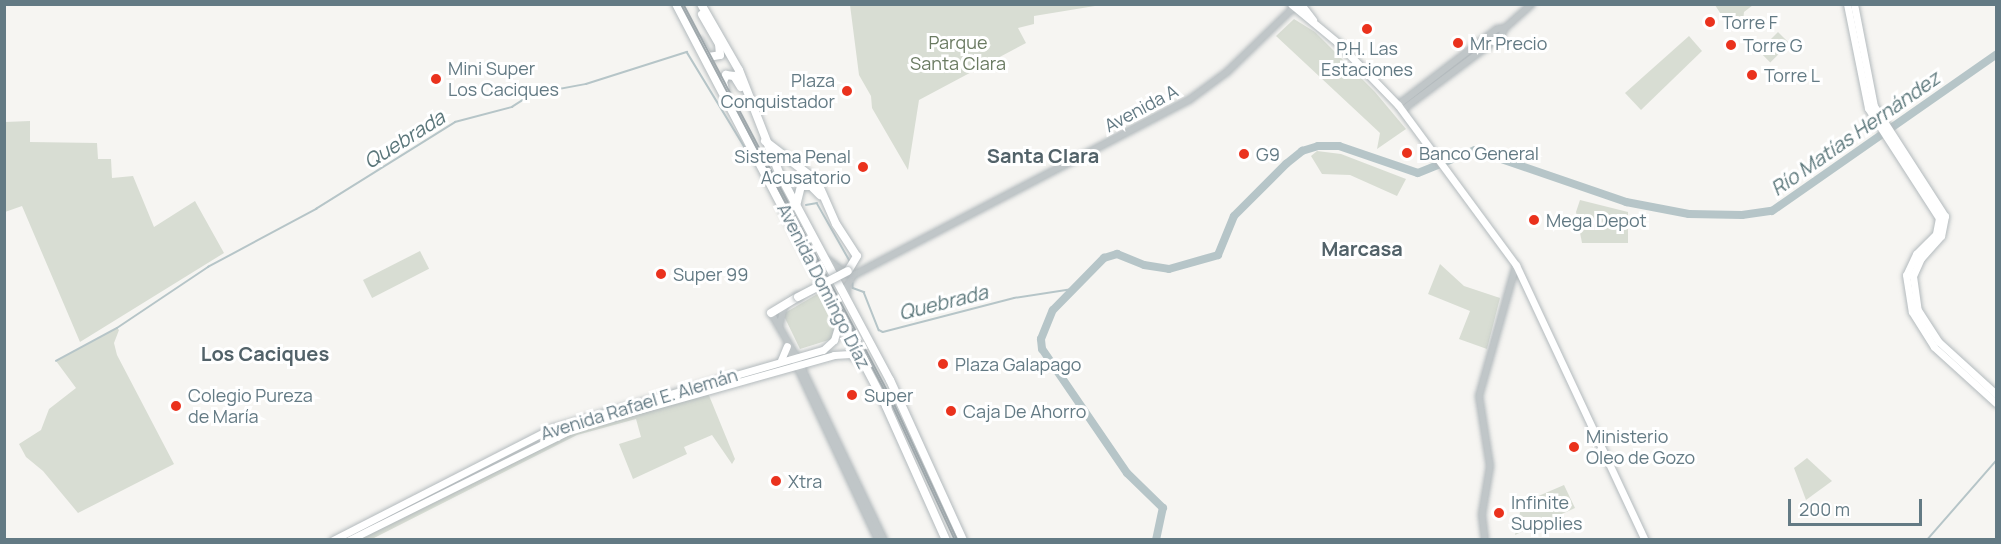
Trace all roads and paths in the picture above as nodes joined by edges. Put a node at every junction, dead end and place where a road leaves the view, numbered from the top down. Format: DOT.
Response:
graph roads {
  1 [pos="676,4"];
  2 [pos="700,4"];
  3 [pos="1532,4"];
  4 [pos="1847,4"];
  5 [pos="1854,4"];
  6 [pos="1296,5"];
  7 [pos="682,18"];
  8 [pos="1400,108"];
  9 [pos="1874,114"];
  10 [pos="762,132"];
  11 [pos="748,140"];
  12 [pos="765,141"];
  13 [pos="1898,150"];
  14 [pos="826,204"];
  15 [pos="796,207"];
  16 [pos="822,254"];
  17 [pos="1516,265"];
  18 [pos="851,273"];
  19 [pos="847,299"];
  20 [pos="785,304"];
  21 [pos="771,313"];
  22 [pos="840,320"];
  23 [pos="779,327"];
  24 [pos="787,344"];
  25 [pos="778,361"];
  26 [pos="796,361"];
  27 [pos="863,363"];
  28 [pos="1996,394"];
  29 [pos="1996,403"];
  30 [pos="333,540"];
  31 [pos="349,540"];
  32 [pos="878,540"];
  33 [pos="884,540"];
  34 [pos="946,540"];
  35 [pos="963,540"];
  36 [pos="1485,540"];
  37 [pos="1645,540"];
  1 -- 7 [label="main road, Avenida Domingo Díaz"];
  2 -- 7 [label="main road"];
  2 -- 10 [label="main road, Avenida Domingo Díaz"];
  3 -- 8 [label="street"];
  4 -- 9 [label="main road"];
  5 -- 9 [label="main road"];
  6 -- 8 [label="main road"];
  6 -- 18 [label="street, Avenida A"];
  7 -- 11 [label="main road, Avenida Domingo Díaz"];
  8 -- 17 [label="main road"];
  9 -- 13 [label="main road"];
  10 -- 11 [label="main road"];
  10 -- 12 [label="main road, Avenida Domingo Díaz"];
  11 -- 22 [label="main road, Avenida Domingo Díaz"];
  12 -- 14 [label="main road"];
  12 -- 15 [label="main road, Avenida Domingo Díaz"];
  13 -- 28 [label="main road"];
  13 -- 29 [label="main road"];
  14 -- 15 [label="main road"];
  14 -- 18 [label="main road"];
  15 -- 16 [label="main road, Avenida Domingo Díaz"];
  16 -- 18 [label="street"];
  16 -- 19 [label="main road, Avenida Domingo Díaz"];
  17 -- 36 [label="street"];
  17 -- 37 [label="main road"];
  18 -- 19 [label="street"];
  18 -- 20 [label="main road, bridge"];
  19 -- 35 [label="main road, Avenida Domingo Díaz"];
  20 -- 21 [label="main road"];
  20 -- 23 [label="street"];
  21 -- 23 [label="street"];
  22 -- 26 [label="main road, Avenida Rafael E. Alemán"];
  22 -- 27 [label="main road, Avenida Domingo Díaz"];
  23 -- 24 [label="street"];
  24 -- 25 [label="main road"];
  24 -- 26 [label="street"];
  25 -- 26 [label="main road, Avenida Rafael E. Alemán"];
  25 -- 30 [label="main road, Avenida Rafael E. Alemán"];
  26 -- 27 [label="main road, Avenida Rafael E. Alemán"];
  26 -- 31 [label="main road, Avenida Rafael E. Alemán"];
  26 -- 32 [label="street"];
  26 -- 33 [label="street"];
  27 -- 34 [label="main road, Avenida Domingo Díaz"];
}
